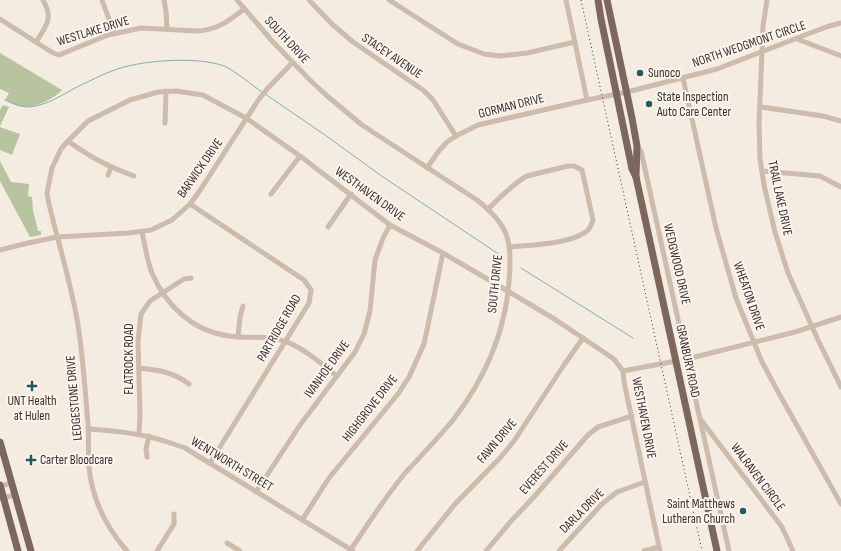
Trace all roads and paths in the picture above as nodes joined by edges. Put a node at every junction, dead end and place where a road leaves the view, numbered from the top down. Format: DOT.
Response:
graph roads {
  1 [pos="43,0"];
  2 [pos="102,0"];
  3 [pos="164,0"];
  4 [pos="237,0"];
  5 [pos="309,0"];
  6 [pos="389,0"];
  7 [pos="566,0"];
  8 [pos="598,0"];
  9 [pos="608,0"];
  10 [pos="767,0"];
  11 [pos="244,9"];
  12 [pos="0,18"];
  13 [pos="841,23"];
  14 [pos="167,29"];
  15 [pos="114,33"];
  16 [pos="797,39"];
  17 [pos="36,42"];
  18 [pos="575,42"];
  19 [pos="763,53"];
  20 [pos="841,56"];
  21 [pos="292,63"];
  22 [pos="683,78"];
  23 [pos="166,91"];
  24 [pos="627,92"];
  25 [pos="616,95"];
  26 [pos="587,100"];
  27 [pos="761,107"];
  28 [pos="621,114"];
  29 [pos="246,118"];
  30 [pos="841,121"];
  31 [pos="165,123"];
  32 [pos="456,136"];
  33 [pos="68,141"];
  34 [pos="637,146"];
  35 [pos="300,156"];
  36 [pos="111,167"];
  37 [pos="427,168"];
  38 [pos="762,171"];
  39 [pos="108,175"];
  40 [pos="134,176"];
  41 [pos="636,177"];
  42 [pos="841,187"];
  43 [pos="271,194"];
  44 [pos="351,194"];
  45 [pos="190,204"];
  46 [pos="488,209"];
  47 [pos="390,225"];
  48 [pos="328,227"];
  49 [pos="142,232"];
  50 [pos="57,237"];
  51 [pos="510,247"];
  52 [pos="0,250"];
  53 [pos="443,253"];
  54 [pos="192,278"];
  55 [pos="508,291"];
  56 [pos="162,293"];
  57 [pos="243,306"];
  58 [pos="841,317"];
  59 [pos="811,327"];
  60 [pos="238,338"];
  61 [pos="583,338"];
  62 [pos="286,341"];
  63 [pos="754,343"];
  64 [pos="687,359"];
  65 [pos="676,361"];
  66 [pos="139,368"];
  67 [pos="623,371"];
  68 [pos="337,376"];
  69 [pos="189,384"];
  70 [pos="841,387"];
  71 [pos="632,416"];
  72 [pos="700,420"];
  73 [pos="88,429"];
  74 [pos="139,434"];
  75 [pos="149,436"];
  76 [pos="0,442"];
  77 [pos="147,457"];
  78 [pos="210,463"];
  79 [pos="645,482"];
  80 [pos="11,483"];
  81 [pos="0,485"];
  82 [pos="256,492"];
  83 [pos="14,495"];
  84 [pos="2,498"];
  85 [pos="841,504"];
  86 [pos="174,514"];
  87 [pos="302,520"];
  88 [pos="227,543"];
  89 [pos="660,549"];
  90 [pos="18,551"];
  91 [pos="31,551"];
  92 [pos="127,551"];
  93 [pos="157,551"];
  94 [pos="240,551"];
  95 [pos="351,551"];
  96 [pos="417,551"];
  97 [pos="486,551"];
  98 [pos="559,551"];
  99 [pos="644,551"];
  100 [pos="717,551"];
  101 [pos="729,551"];
  102 [pos="793,551"];
  1 -- 17 [label="street"];
  2 -- 15 [label="street"];
  3 -- 14 [label="street"];
  4 -- 11 [label="street, SOUTH DRIVE"];
  5 -- 32 [label="street, STACEY AVENUE"];
  6 -- 18 [label="street"];
  7 -- 18 [label="street"];
  8 -- 25 [label="main road, GRANBURY ROAD"];
  9 -- 24 [label="main road, GRANBURY ROAD"];
  10 -- 19 [label="street, TRAIL LAKE DRIVE"];
  11 -- 14 [label="street, WESTLAKE DRIVE"];
  11 -- 21 [label="street, SOUTH DRIVE"];
  12 -- 17 [label="street, WESTLAKE DRIVE"];
  13 -- 16 [label="street, NORTH WEDGMONT CIRCLE"];
  14 -- 15 [label="street, WESTLAKE DRIVE"];
  15 -- 17 [label="street, WESTLAKE DRIVE"];
  16 -- 19 [label="street, NORTH WEDGMONT CIRCLE"];
  16 -- 20 [label="street"];
  18 -- 26 [label="street"];
  19 -- 22 [label="street, NORTH WEDGMONT CIRCLE"];
  19 -- 27 [label="street, TRAIL LAKE DRIVE"];
  21 -- 29 [label="street, BARWICK DRIVE"];
  21 -- 37 [label="street, SOUTH DRIVE"];
  22 -- 24 [label="street, NORTH WEDGMONT CIRCLE"];
  22 -- 63 [label="street, WHEATON DRIVE"];
  23 -- 29 [label="street, WESTHAVEN DRIVE"];
  23 -- 31 [label="street"];
  23 -- 33 [label="street, WESTHAVEN DRIVE"];
  24 -- 25 [label="street, NORTH WEDGMONT CIRCLE"];
  24 -- 34 [label="main road, GRANBURY ROAD"];
  25 -- 26 [label="street, GORMAN DRIVE"];
  25 -- 28 [label="main road, GRANBURY ROAD"];
  26 -- 32 [label="street, GORMAN DRIVE"];
  27 -- 30 [label="street"];
  27 -- 38 [label="street, TRAIL LAKE DRIVE"];
  28 -- 34 [label="main road"];
  28 -- 41 [label="main road, GRANBURY ROAD"];
  29 -- 35 [label="street, WESTHAVEN DRIVE"];
  29 -- 45 [label="street, BARWICK DRIVE"];
  32 -- 37 [label="street, GORMAN DRIVE"];
  33 -- 36 [label="street"];
  33 -- 50 [label="street, WESTHAVEN DRIVE"];
  34 -- 41 [label="main road, GRANBURY ROAD"];
  34 -- 64 [label="street, WEDGWOOD DRIVE"];
  35 -- 43 [label="street"];
  35 -- 44 [label="street, WESTHAVEN DRIVE"];
  36 -- 39 [label="street"];
  36 -- 40 [label="street"];
  37 -- 46 [label="street, SOUTH DRIVE"];
  38 -- 42 [label="street"];
  38 -- 59 [label="street, TRAIL LAKE DRIVE"];
  41 -- 65 [label="main road, GRANBURY ROAD"];
  44 -- 47 [label="street, WESTHAVEN DRIVE"];
  44 -- 48 [label="street"];
  45 -- 49 [label="street, BARWICK DRIVE"];
  45 -- 62 [label="street, PARTRIDGE ROAD"];
  46 -- 51 [label="street, SOUTH DRIVE"];
  46 -- 51 [label="street"];
  47 -- 53 [label="street, WESTHAVEN DRIVE"];
  47 -- 68 [label="street, IVANHOE DRIVE"];
  49 -- 50 [label="street, BARWICK DRIVE"];
  49 -- 56 [label="street"];
  50 -- 52 [label="street, BARWICK DRIVE"];
  50 -- 73 [label="street, LEDGESTONE DRIVE"];
  51 -- 55 [label="street, SOUTH DRIVE"];
  53 -- 55 [label="street, WESTHAVEN DRIVE"];
  53 -- 87 [label="street, HIGHGROVE DRIVE"];
  54 -- 56 [label="street, FLATROCK ROAD"];
  55 -- 61 [label="street, WESTHAVEN DRIVE"];
  55 -- 95 [label="street, SOUTH DRIVE"];
  56 -- 60 [label="street"];
  56 -- 66 [label="street, FLATROCK ROAD"];
  57 -- 60 [label="street"];
  58 -- 59 [label="street"];
  59 -- 63 [label="street"];
  59 -- 70 [label="street, TRAIL LAKE DRIVE"];
  60 -- 62 [label="street"];
  61 -- 67 [label="street, WESTHAVEN DRIVE"];
  61 -- 96 [label="street, FAWN DRIVE"];
  62 -- 68 [label="street"];
  62 -- 78 [label="street, PARTRIDGE ROAD"];
  63 -- 64 [label="street"];
  63 -- 85 [label="street, WHEATON DRIVE"];
  64 -- 72 [label="street, WEDGWOOD DRIVE"];
  65 -- 67 [label="street"];
  65 -- 100 [label="main road, GRANBURY ROAD"];
  66 -- 69 [label="street"];
  66 -- 74 [label="street, FLATROCK ROAD"];
  67 -- 71 [label="street, WESTHAVEN DRIVE"];
  68 -- 82 [label="street, IVANHOE DRIVE"];
  71 -- 79 [label="street, WESTHAVEN DRIVE"];
  71 -- 97 [label="street, EVEREST DRIVE"];
  72 -- 101 [label="street, WEDGWOOD DRIVE"];
  72 -- 102 [label="street, WALRAVEN CIRCLE"];
  73 -- 74 [label="street, WENTWORTH STREET"];
  73 -- 92 [label="street, LEDGESTONE DRIVE"];
  74 -- 75 [label="street, WENTWORTH STREET"];
  75 -- 77 [label="street"];
  75 -- 78 [label="street, WENTWORTH STREET"];
  76 -- 80 [label="main road"];
  78 -- 82 [label="street, WENTWORTH STREET"];
  79 -- 89 [label="street, WESTHAVEN DRIVE"];
  79 -- 98 [label="street, DARLA DRIVE"];
  80 -- 81 [label="street"];
  80 -- 83 [label="main road"];
  81 -- 84 [label="main road"];
  82 -- 87 [label="street, WENTWORTH STREET"];
  83 -- 84 [label="street"];
  83 -- 91 [label="main road"];
  84 -- 90 [label="main road"];
  86 -- 93 [label="street"];
  87 -- 95 [label="street, WENTWORTH STREET"];
  88 -- 94 [label="street"];
  89 -- 99 [label="street"];
}
